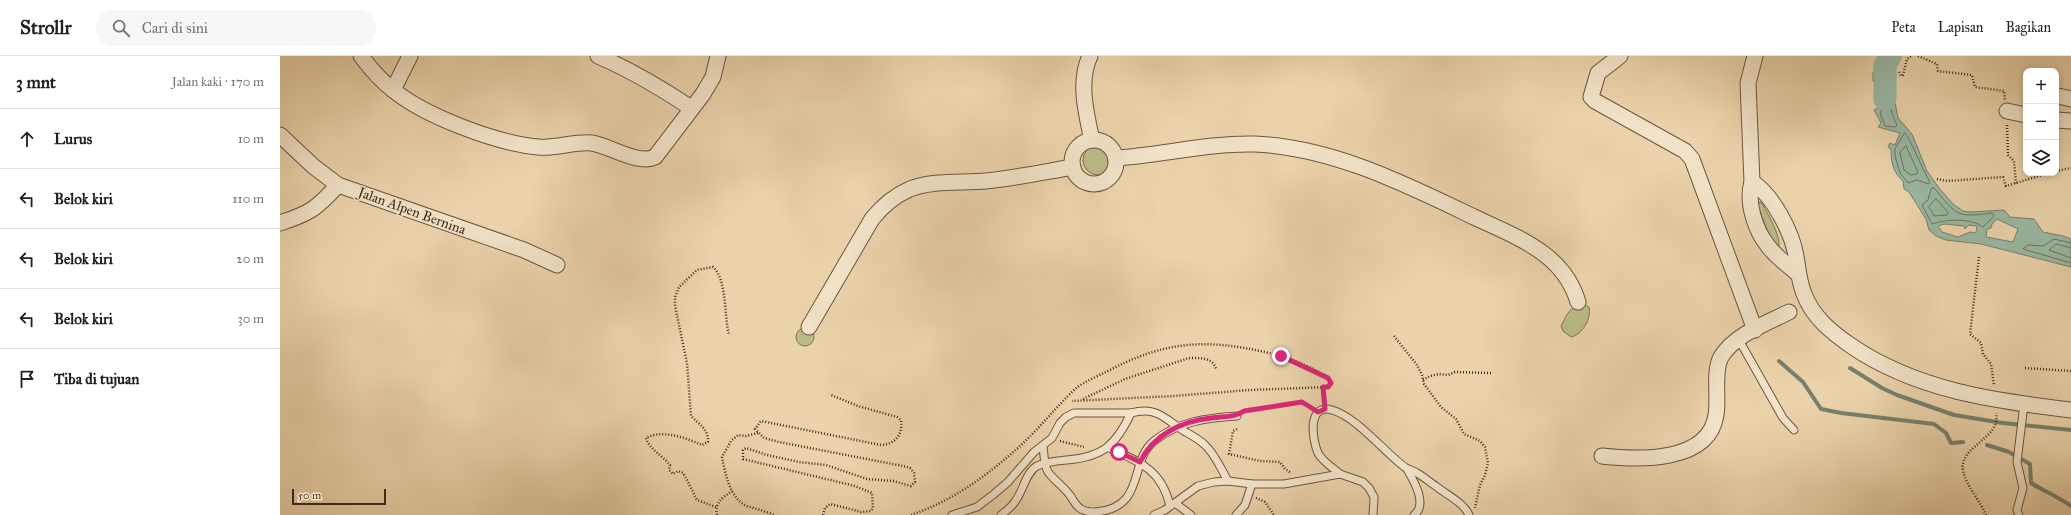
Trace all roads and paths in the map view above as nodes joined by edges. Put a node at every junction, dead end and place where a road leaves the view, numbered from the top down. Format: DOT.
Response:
graph roads {
  1 [pos="361,56"];
  2 [pos="410,56"];
  3 [pos="598,56"];
  4 [pos="718,56"];
  5 [pos="1090,56"];
  6 [pos="1620,56"];
  7 [pos="1755,56"];
  8 [pos="1911,56"];
  9 [pos="1918,56"];
  10 [pos="1898,72"];
  11 [pos="393,90"];
  12 [pos="691,108"];
  13 [pos="2007,111"];
  14 [pos="2023,114"];
  15 [pos="2059,120"];
  16 [pos="2071,121"];
  17 [pos="280,135"];
  18 [pos="1092,140"];
  19 [pos="1116,158"];
  20 [pos="1073,167"];
  21 [pos="2071,168"];
  22 [pos="2059,170"];
  23 [pos="2040,176"];
  24 [pos="1937,179"];
  25 [pos="1752,182"];
  26 [pos="2016,184"];
  27 [pos="338,185"];
  28 [pos="280,223"];
  29 [pos="1979,257"];
  30 [pos="557,265"];
  31 [pos="1798,274"];
  32 [pos="1578,302"];
  33 [pos="1789,312"];
  34 [pos="809,327"];
  35 [pos="1755,330"];
  36 [pos="729,335"];
  37 [pos="1394,336"];
  38 [pos="1739,340"];
  39 [pos="2025,368"];
  40 [pos="1216,369"];
  41 [pos="2071,371"];
  42 [pos="1491,373"];
  43 [pos="1423,380"];
  44 [pos="1323,387"];
  45 [pos="831,395"];
  46 [pos="1996,399"];
  47 [pos="1082,400"];
  48 [pos="1072,401"];
  49 [pos="1325,409"];
  50 [pos="2023,410"];
  51 [pos="2071,410"];
  52 [pos="1318,412"];
  53 [pos="1131,413"];
  54 [pos="1237,416"];
  55 [pos="1178,427"];
  56 [pos="1237,429"];
  57 [pos="1794,430"];
  58 [pos="758,433"];
  59 [pos="1052,438"];
  60 [pos="1043,446"];
  61 [pos="1107,449"];
  62 [pos="1602,456"];
  63 [pos="1140,462"];
  64 [pos="1046,464"];
  65 [pos="1407,469"];
  66 [pos="1340,474"];
  67 [pos="1303,480"];
  68 [pos="1228,481"];
  69 [pos="1252,484"];
  70 [pos="732,491"];
  71 [pos="1249,495"];
  72 [pos="1173,505"];
  73 [pos="716,507"];
  74 [pos="1472,513"];
  75 [pos="717,515"];
  76 [pos="774,515"];
  77 [pos="823,515"];
  78 [pos="911,515"];
  79 [pos="952,515"];
  80 [pos="1001,515"];
  81 [pos="1154,515"];
  82 [pos="1191,515"];
  83 [pos="1236,515"];
  84 [pos="1274,515"];
  85 [pos="1373,515"];
  86 [pos="1414,515"];
  87 [pos="1986,515"];
  88 [pos="2019,515"];
  1 -- 11 [label="street"];
  2 -- 11 [label="street"];
  3 -- 12 [label="street"];
  4 -- 12 [label="street"];
  5 -- 18 [label="street"];
  6 -- 35 [label="street"];
  7 -- 25 [label="street"];
  8 -- 10 [label="path"];
  9 -- 13 [label="path"];
  11 -- 12 [label="street"];
  13 -- 14 [label="street"];
  13 -- 26 [label="path"];
  15 -- 16 [label="street"];
  17 -- 27 [label="street, Jalan Alpen Bernina"];
  18 -- 19 [label="street"];
  18 -- 20 [label="street"];
  19 -- 20 [label="street"];
  19 -- 32 [label="street"];
  20 -- 34 [label="street"];
  21 -- 22 [label="path"];
  23 -- 26 [label="path"];
  24 -- 26 [label="path"];
  25 -- 31 [label="street"];
  25 -- 31 [label="street"];
  27 -- 28 [label="street"];
  27 -- 30 [label="street, Jalan Alpen Bernina"];
  29 -- 46 [label="path"];
  31 -- 46 [label="street"];
  33 -- 35 [label="street"];
  35 -- 38 [label="street"];
  36 -- 73 [label="path"];
  37 -- 43 [label="path"];
  38 -- 57 [label="lane"];
  38 -- 62 [label="street"];
  39 -- 41 [label="path"];
  40 -- 47 [label="path"];
  42 -- 43 [label="path"];
  43 -- 74 [label="path"];
  44 -- 47 [label="path"];
  44 -- 49 [label="path"];
  44 -- 78 [label="path"];
  45 -- 58 [label="path"];
  46 -- 50 [label="street"];
  46 -- 87 [label="path"];
  47 -- 48 [label="path"];
  49 -- 52 [label="lane"];
  49 -- 65 [label="lane"];
  50 -- 51 [label="street"];
  50 -- 88 [label="lane"];
  52 -- 54 [label="path"];
  52 -- 66 [label="lane"];
  53 -- 55 [label="lane"];
  53 -- 59 [label="lane"];
  53 -- 61 [label="lane"];
  54 -- 55 [label="lane"];
  55 -- 63 [label="lane"];
  55 -- 68 [label="lane"];
  56 -- 67 [label="path"];
  58 -- 70 [label="path"];
  58 -- 77 [label="path"];
  59 -- 60 [label="lane"];
  59 -- 61 [label="path"];
  60 -- 64 [label="lane"];
  60 -- 79 [label="lane"];
  61 -- 63 [label="lane"];
  61 -- 64 [label="lane"];
  63 -- 64 [label="lane"];
  63 -- 72 [label="lane"];
  64 -- 80 [label="lane"];
  65 -- 74 [label="lane"];
  65 -- 86 [label="lane"];
  66 -- 67 [label="lane"];
  66 -- 85 [label="lane"];
  67 -- 69 [label="lane"];
  68 -- 69 [label="lane"];
  68 -- 72 [label="lane"];
  69 -- 71 [label="lane"];
  70 -- 73 [label="path"];
  70 -- 76 [label="path"];
  71 -- 83 [label="lane"];
  71 -- 84 [label="path"];
  72 -- 81 [label="lane"];
  72 -- 82 [label="lane"];
  73 -- 75 [label="path"];
}
